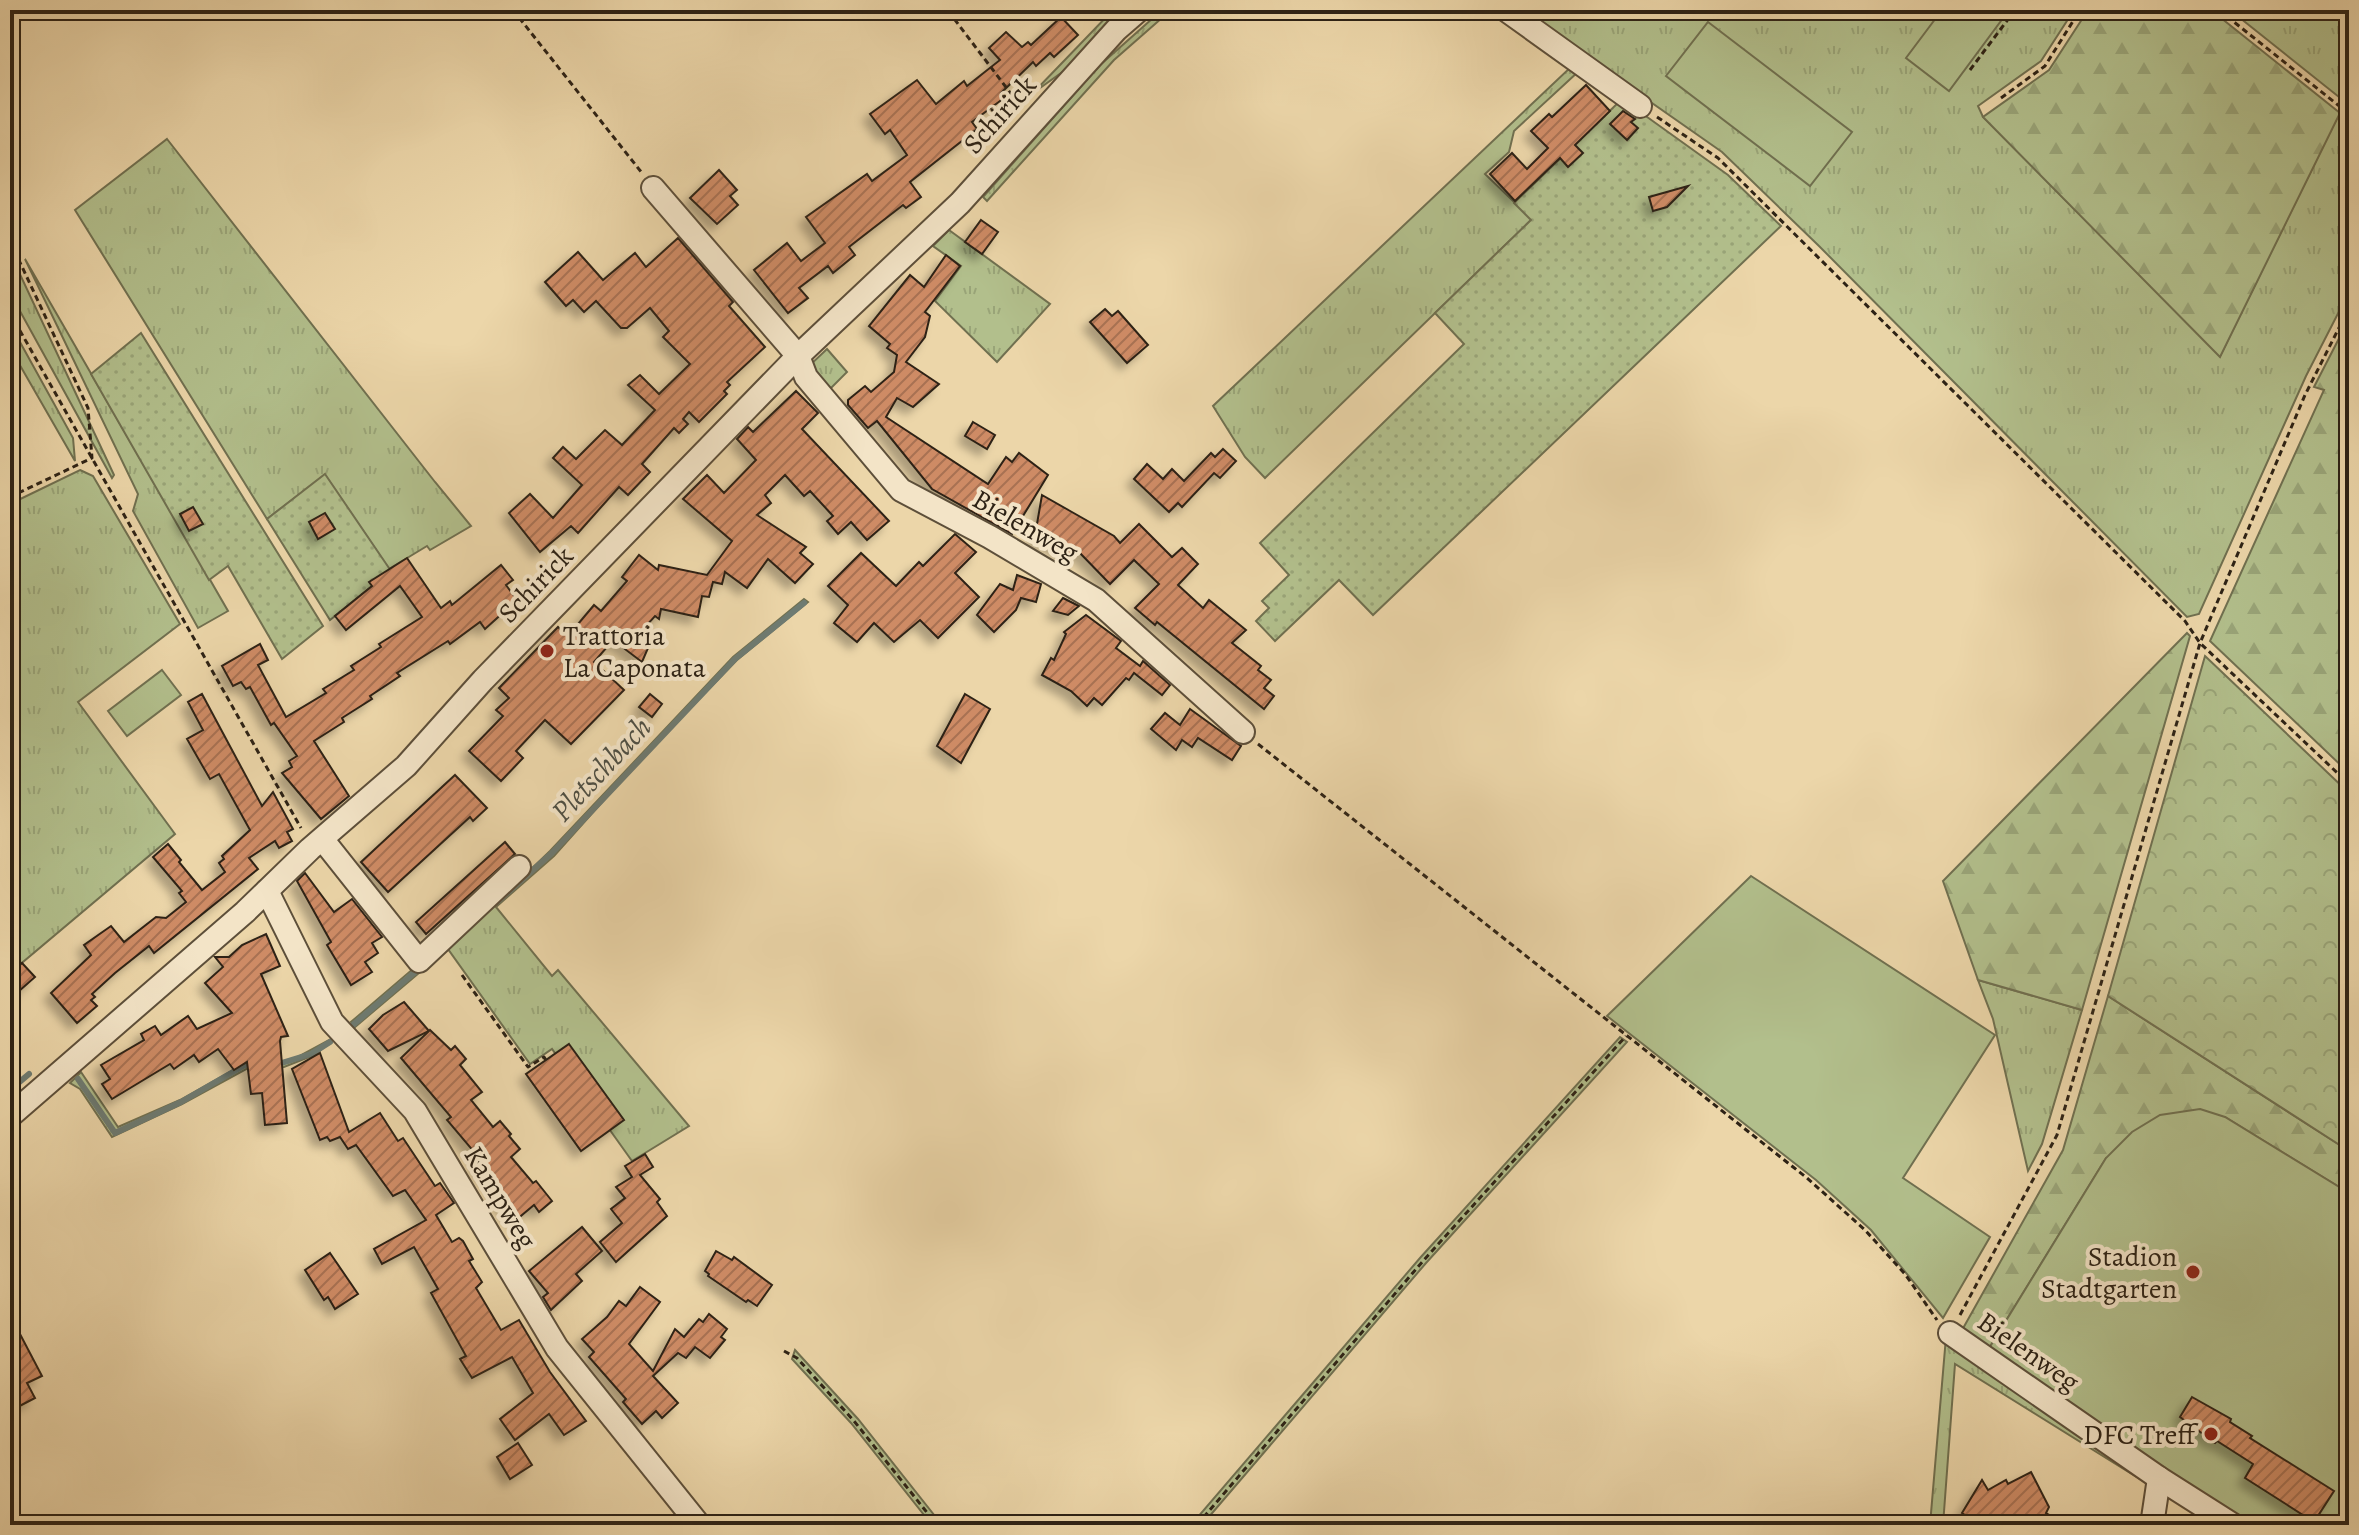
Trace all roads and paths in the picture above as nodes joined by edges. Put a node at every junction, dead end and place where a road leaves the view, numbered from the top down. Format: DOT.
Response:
graph roads {
  1 [pos="513,10"];
  2 [pos="951,10"];
  3 [pos="1139,10"];
  4 [pos="1506,10"];
  5 [pos="2015,10"];
  6 [pos="2080,10"];
  7 [pos="2219,10"];
  8 [pos="1970,70"];
  9 [pos="2001,98"];
  10 [pos="1640,106"];
  11 [pos="2349,119"];
  12 [pos="1032,122"];
  13 [pos="653,188"];
  14 [pos="10,241"];
  15 [pos="2349,308"];
  16 [pos="10,313"];
  17 [pos="798,356"];
  18 [pos="92,458"];
  19 [pos="10,497"];
  20 [pos="2200,643"];
  21 [pos="1243,732"];
  22 [pos="2349,784"];
  23 [pos="317,844"];
  24 [pos="519,867"];
  25 [pos="267,891"];
  26 [pos="462,975"];
  27 [pos="1626,1036"];
  28 [pos="547,1062"];
  29 [pos="10,1116"];
  30 [pos="1950,1333"];
  31 [pos="784,1351"];
  32 [pos="2159,1478"];
  33 [pos="699,1525"];
  34 [pos="937,1525"];
  35 [pos="1197,1525"];
  36 [pos="2152,1525"];
  37 [pos="2233,1525"];
  1 -- 13 [label="path"];
  2 -- 12 [label="path"];
  3 -- 12 [label="street, Schirick"];
  4 -- 10 [label="street"];
  5 -- 8 [label="path"];
  6 -- 9 [label="path"];
  7 -- 11 [label="path"];
  10 -- 20 [label="path"];
  12 -- 17 [label="street, Schirick"];
  13 -- 17 [label="street"];
  14 -- 18 [label="path"];
  15 -- 20 [label="path"];
  16 -- 18 [label="path"];
  17 -- 21 [label="street, Bielenweg"];
  17 -- 23 [label="street, Schirick"];
  18 -- 19 [label="path"];
  18 -- 23 [label="path"];
  20 -- 22 [label="path"];
  20 -- 30 [label="path"];
  21 -- 27 [label="path"];
  23 -- 24 [label="street"];
  23 -- 25 [label="street, Schirick"];
  25 -- 29 [label="street, Schirick"];
  25 -- 33 [label="street, Kampweg"];
  26 -- 28 [label="path"];
  27 -- 30 [label="path"];
  27 -- 35 [label="path"];
  30 -- 32 [label="street, Bielenweg"];
  31 -- 34 [label="path"];
  32 -- 36 [label="street"];
  32 -- 37 [label="street, Bielenweg"];
}
